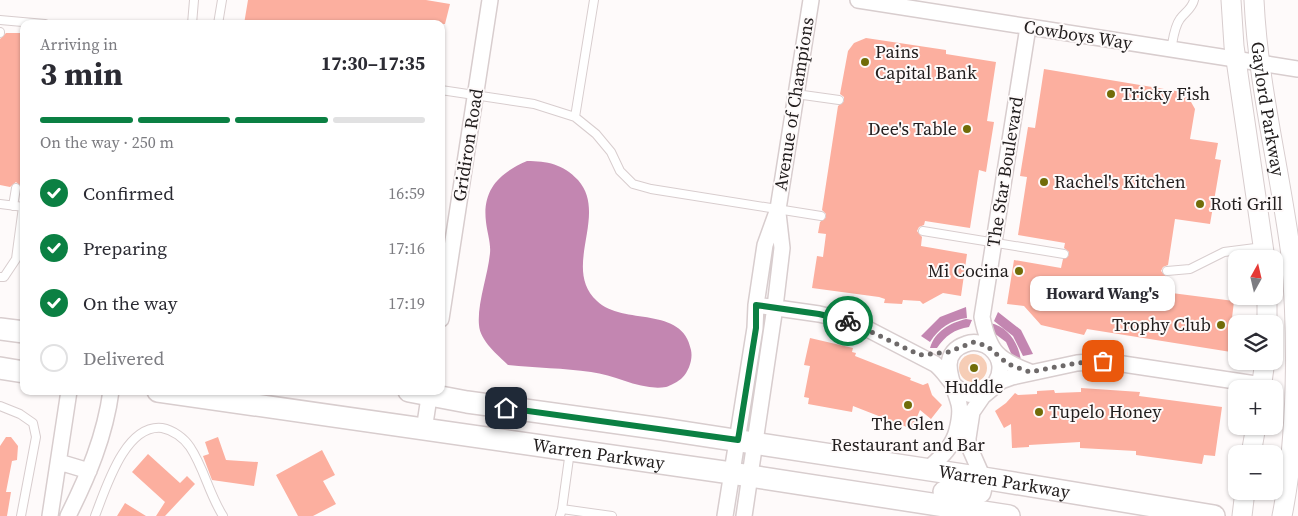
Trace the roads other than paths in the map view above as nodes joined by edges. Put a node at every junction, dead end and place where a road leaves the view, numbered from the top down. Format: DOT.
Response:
graph roads {
  1 [pos="194,0"];
  2 [pos="222,0"];
  3 [pos="490,0"];
  4 [pos="594,0"];
  5 [pos="811,0"];
  6 [pos="858,0"];
  7 [pos="1194,0"];
  8 [pos="1230,0"];
  9 [pos="1254,0"];
  10 [pos="0,20"];
  11 [pos="192,20"];
  12 [pos="219,20"];
  13 [pos="20,22"];
  14 [pos="1028,27"];
  15 [pos="1171,50"];
  16 [pos="1236,59"];
  17 [pos="1260,63"];
  18 [pos="1298,69"];
  19 [pos="445,91"];
  20 [pos="796,94"];
  21 [pos="475,96"];
  22 [pos="839,100"];
  23 [pos="575,117"];
  24 [pos="16,188"];
  25 [pos="0,204"];
  26 [pos="13,206"];
  27 [pos="20,207"];
  28 [pos="778,209"];
  29 [pos="821,216"];
  30 [pos="20,229"];
  31 [pos="923,231"];
  32 [pos="994,243"];
  33 [pos="1294,243"];
  34 [pos="1265,250"];
  35 [pos="1274,250"];
  36 [pos="1228,252"];
  37 [pos="1064,254"];
  38 [pos="1167,271"];
  39 [pos="0,277"];
  40 [pos="445,293"];
  41 [pos="756,305"];
  42 [pos="775,307"];
  43 [pos="982,317"];
  44 [pos="0,329"];
  45 [pos="20,332"];
  46 [pos="960,347"];
  47 [pos="995,352"];
  48 [pos="920,355"];
  49 [pos="0,368"];
  50 [pos="20,371"];
  51 [pos="1030,372"];
  52 [pos="952,382"];
  53 [pos="1228,382"];
  54 [pos="1297,385"];
  55 [pos="992,387"];
  56 [pos="68,395"];
  57 [pos="110,395"];
  58 [pos="185,395"];
  59 [pos="423,395"];
  60 [pos="436,395"];
  61 [pos="0,406"];
  62 [pos="965,419"];
  63 [pos="424,430"];
  64 [pos="747,442"];
  65 [pos="571,450"];
  66 [pos="59,462"];
  67 [pos="928,469"];
  68 [pos="89,471"];
  69 [pos="740,475"];
  70 [pos="984,478"];
  71 [pos="868,494"];
  72 [pos="1244,500"];
  73 [pos="561,512"];
  74 [pos="21,516"];
  75 [pos="50,516"];
  76 [pos="68,516"];
  77 [pos="95,516"];
  78 [pos="223,516"];
  79 [pos="612,516"];
  80 [pos="725,516"];
  81 [pos="744,516"];
  82 [pos="1009,516"];
  83 [pos="1214,516"];
  84 [pos="1242,516"];
  85 [pos="1282,516"];
  1 -- 11 [label="lane"];
  2 -- 12 [label="lane"];
  3 -- 21 [label="street, Gridiron Road"];
  4 -- 23 [label="lane"];
  5 -- 20 [label="street, Avenue of Champions"];
  6 -- 14 [label="street, Cowboys Way"];
  7 -- 15 [label="lane"];
  8 -- 16 [label="street, Gaylord Parkway"];
  9 -- 17 [label="street, Gaylord Parkway"];
  10 -- 13 [label="lane"];
  14 -- 15 [label="street, Cowboys Way"];
  14 -- 32 [label="street, The Star Boulevard"];
  15 -- 16 [label="street, Cowboys Way"];
  16 -- 17 [label="street, Cowboys Way"];
  16 -- 34 [label="street, Gaylord Parkway"];
  17 -- 18 [label="street, Cowboys Way"];
  17 -- 33 [label="street, Gaylord Parkway"];
  19 -- 21 [label="lane"];
  20 -- 22 [label="lane"];
  20 -- 28 [label="street, Avenue of Champions"];
  21 -- 23 [label="lane"];
  21 -- 40 [label="street, Gridiron Road"];
  23 -- 28 [label="lane"];
  24 -- 26 [label="lane"];
  25 -- 26 [label="lane"];
  26 -- 27 [label="lane"];
  28 -- 29 [label="lane"];
  28 -- 41 [label="street, Avenue of Champions"];
  28 -- 42 [label="street, Avenue of Champions"];
  30 -- 39 [label="lane"];
  31 -- 32 [label="lane"];
  32 -- 37 [label="lane"];
  32 -- 43 [label="street, The Star Boulevard"];
  33 -- 35 [label="street"];
  33 -- 54 [label="street, Gaylord Parkway"];
  36 -- 38 [label="lane"];
  41 -- 42 [label="street"];
  41 -- 64 [label="street, Avenue of Champions"];
  42 -- 48 [label="street"];
  42 -- 64 [label="street, Avenue of Champions"];
  43 -- 46 [label="street, The Star Boulevard"];
  43 -- 47 [label="street, The Star Boulevard"];
  44 -- 45 [label="main road"];
  46 -- 47 [label="street"];
  46 -- 48 [label="street"];
  46 -- 52 [label="street"];
  47 -- 51 [label="street"];
  47 -- 55 [label="street"];
  48 -- 52 [label="street"];
  49 -- 50 [label="main road"];
  51 -- 53 [label="street"];
  51 -- 55 [label="street"];
  52 -- 55 [label="street"];
  52 -- 62 [label="street"];
  54 -- 85 [label="street, Gaylord Parkway"];
  55 -- 62 [label="street"];
  56 -- 66 [label="street"];
  57 -- 68 [label="street"];
  58 -- 63 [label="main road, Warren Parkway"];
  59 -- 63 [label="street"];
  60 -- 64 [label="main road, Warren Parkway"];
  61 -- 74 [label="lane"];
  62 -- 67 [label="street"];
  62 -- 70 [label="street"];
  63 -- 65 [label="main road, Warren Parkway"];
  64 -- 67 [label="main road, Warren Parkway"];
  64 -- 69 [label="street"];
  65 -- 69 [label="main road, Warren Parkway"];
  65 -- 73 [label="lane"];
  66 -- 68 [label="street"];
  66 -- 75 [label="street"];
  67 -- 70 [label="main road, Warren Parkway"];
  68 -- 76 [label="street"];
  69 -- 71 [label="main road, Warren Parkway"];
  69 -- 80 [label="street"];
  69 -- 81 [label="street"];
  70 -- 71 [label="main road"];
  70 -- 83 [label="main road, Warren Parkway"];
  71 -- 82 [label="main road, Warren Parkway"];
  72 -- 84 [label="street"];
  73 -- 79 [label="lane"];
  77 -- 78 [label="lane"];
}
